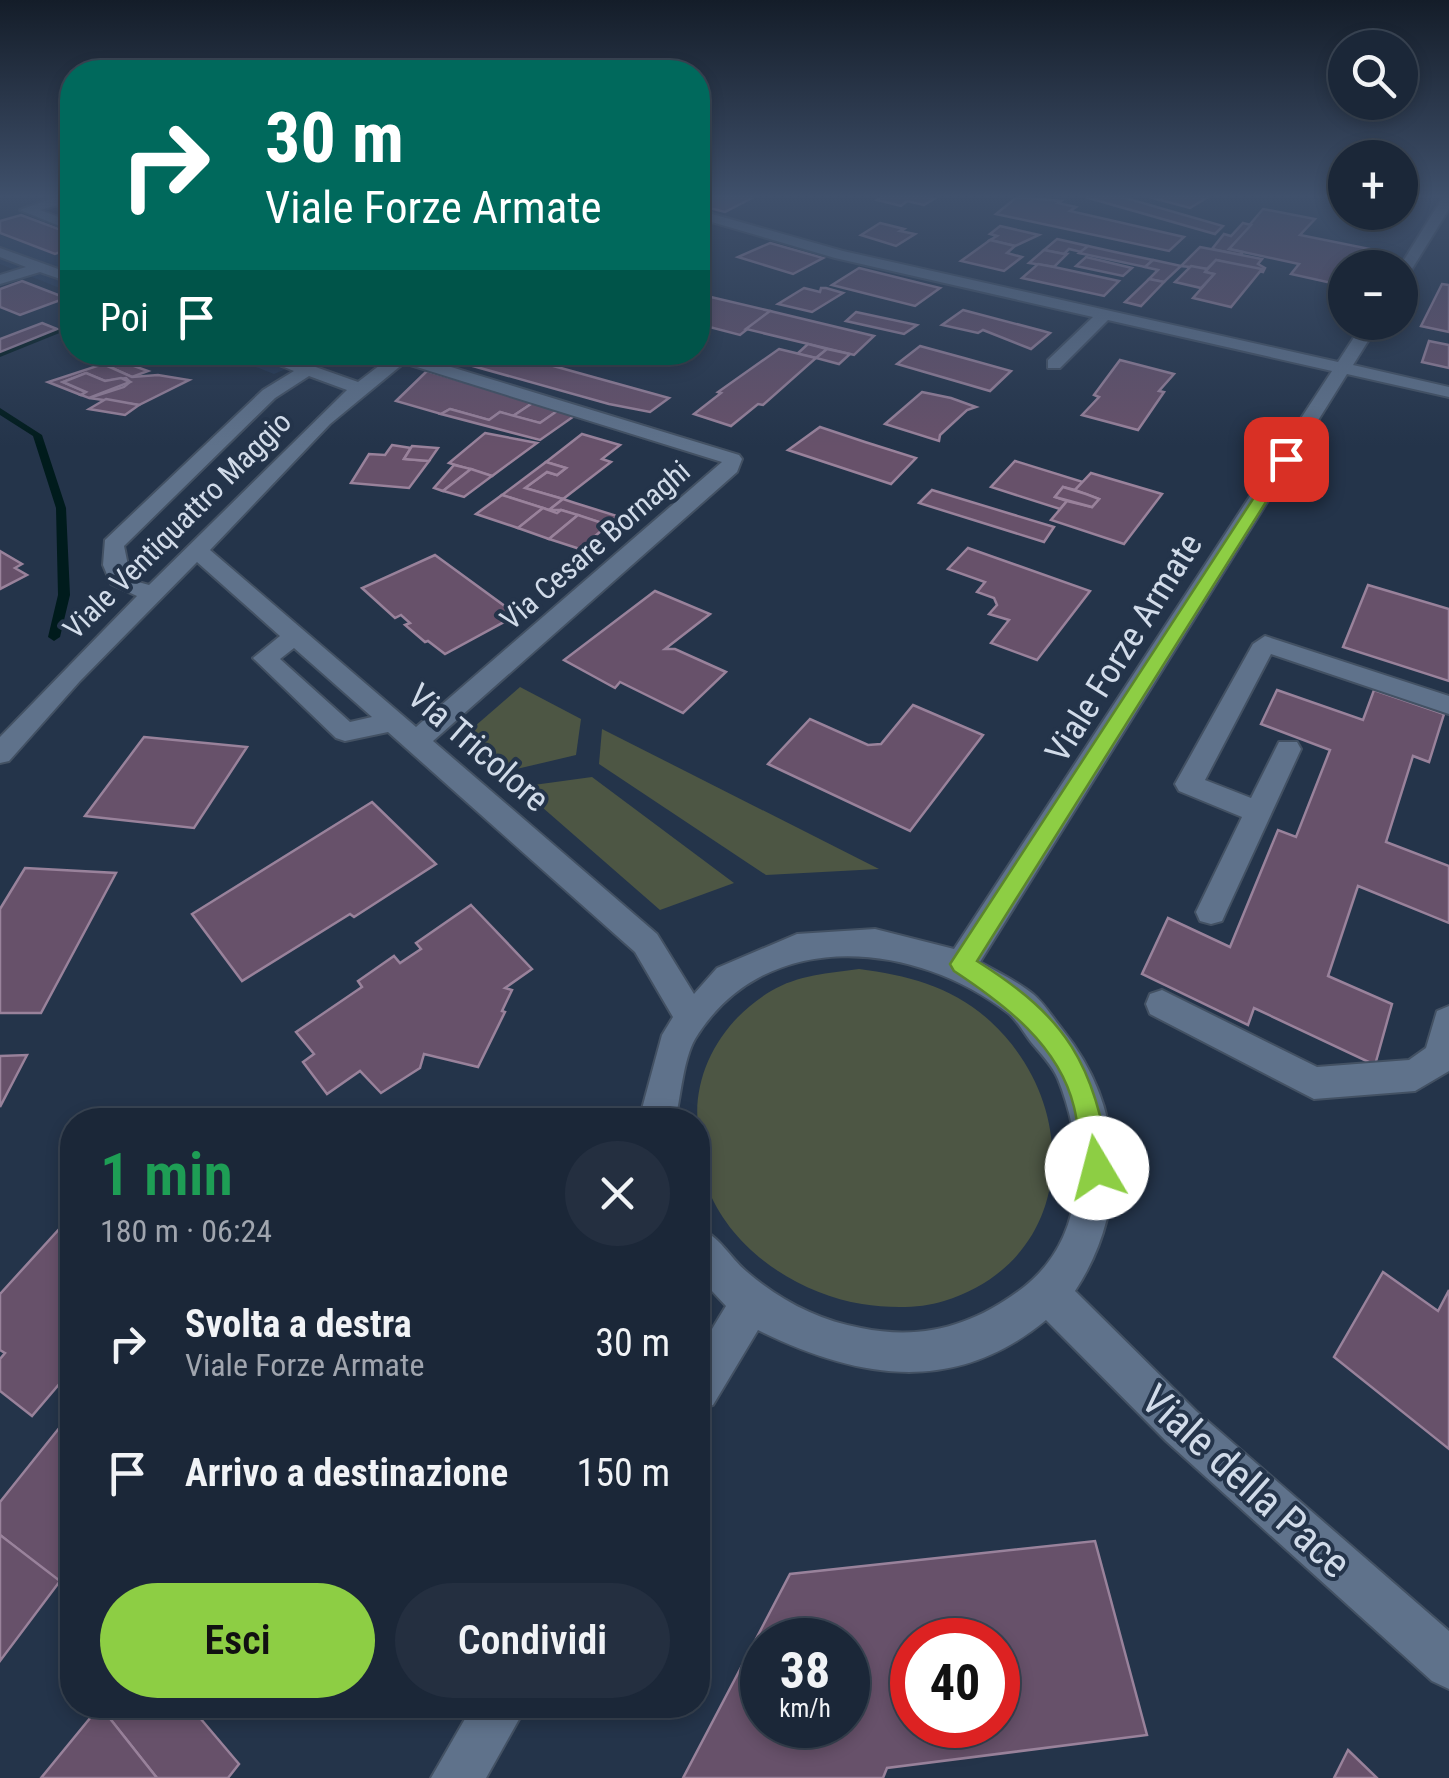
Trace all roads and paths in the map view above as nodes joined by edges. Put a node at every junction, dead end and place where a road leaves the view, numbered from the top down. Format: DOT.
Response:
graph roads {
  1 [pos="945,280"];
  2 [pos="1103,316"];
  3 [pos="1361,340"];
  4 [pos="1054,364"];
  5 [pos="287,365"];
  6 [pos="392,365"];
  7 [pos="437,365"];
  8 [pos="1344,369"];
  9 [pos="304,372"];
  10 [pos="359,388"];
  11 [pos="1449,392"];
  12 [pos="197,550"];
  13 [pos="151,593"];
  14 [pos="294,637"];
  15 [pos="1449,705"];
  16 [pos="390,722"];
  17 [pos="414,743"];
  18 [pos="1288,749"];
  19 [pos="0,754"];
  20 [pos="1258,812"];
  21 [pos="1211,912"];
  22 [pos="962,964"];
  23 [pos="1162,1004"];
  24 [pos="692,1018"];
  25 [pos="1449,1022"];
  26 [pos="659,1108"];
  27 [pos="710,1262"];
  28 [pos="1048,1292"];
  29 [pos="752,1302"];
  30 [pos="710,1370"];
  31 [pos="1449,1664"];
  32 [pos="494,1718"];
  33 [pos="457,1778"];
  1 -- 2 [label="street"];
  2 -- 4 [label="street"];
  2 -- 8 [label="street"];
  3 -- 8 [label="street, Viale Forze Armate"];
  5 -- 9 [label="street"];
  6 -- 10 [label="street, Viale Ventiquattro Maggio"];
  7 -- 17 [label="street, Via Cesare Bornaghi"];
  8 -- 11 [label="street"];
  8 -- 22 [label="street, Viale Forze Armate"];
  9 -- 10 [label="street"];
  9 -- 13 [label="street"];
  10 -- 12 [label="street, Viale Ventiquattro Maggio"];
  12 -- 13 [label="street, Viale Ventiquattro Maggio"];
  12 -- 14 [label="street, Via Tricolore"];
  13 -- 19 [label="street, Viale Ventiquattro Maggio"];
  14 -- 16 [label="street, Via Tricolore"];
  14 -- 16 [label="street"];
  15 -- 20 [label="street"];
  16 -- 17 [label="street, Via Tricolore"];
  17 -- 24 [label="street, Via Tricolore"];
  18 -- 20 [label="street"];
  20 -- 21 [label="street"];
  22 -- 24 [label="street"];
  22 -- 28 [label="street"];
  23 -- 25 [label="street"];
  24 -- 26 [label="street"];
  27 -- 29 [label="street"];
  28 -- 29 [label="street"];
  28 -- 31 [label="street, Viale della Pace"];
  29 -- 30 [label="street"];
  32 -- 33 [label="street"];
}
